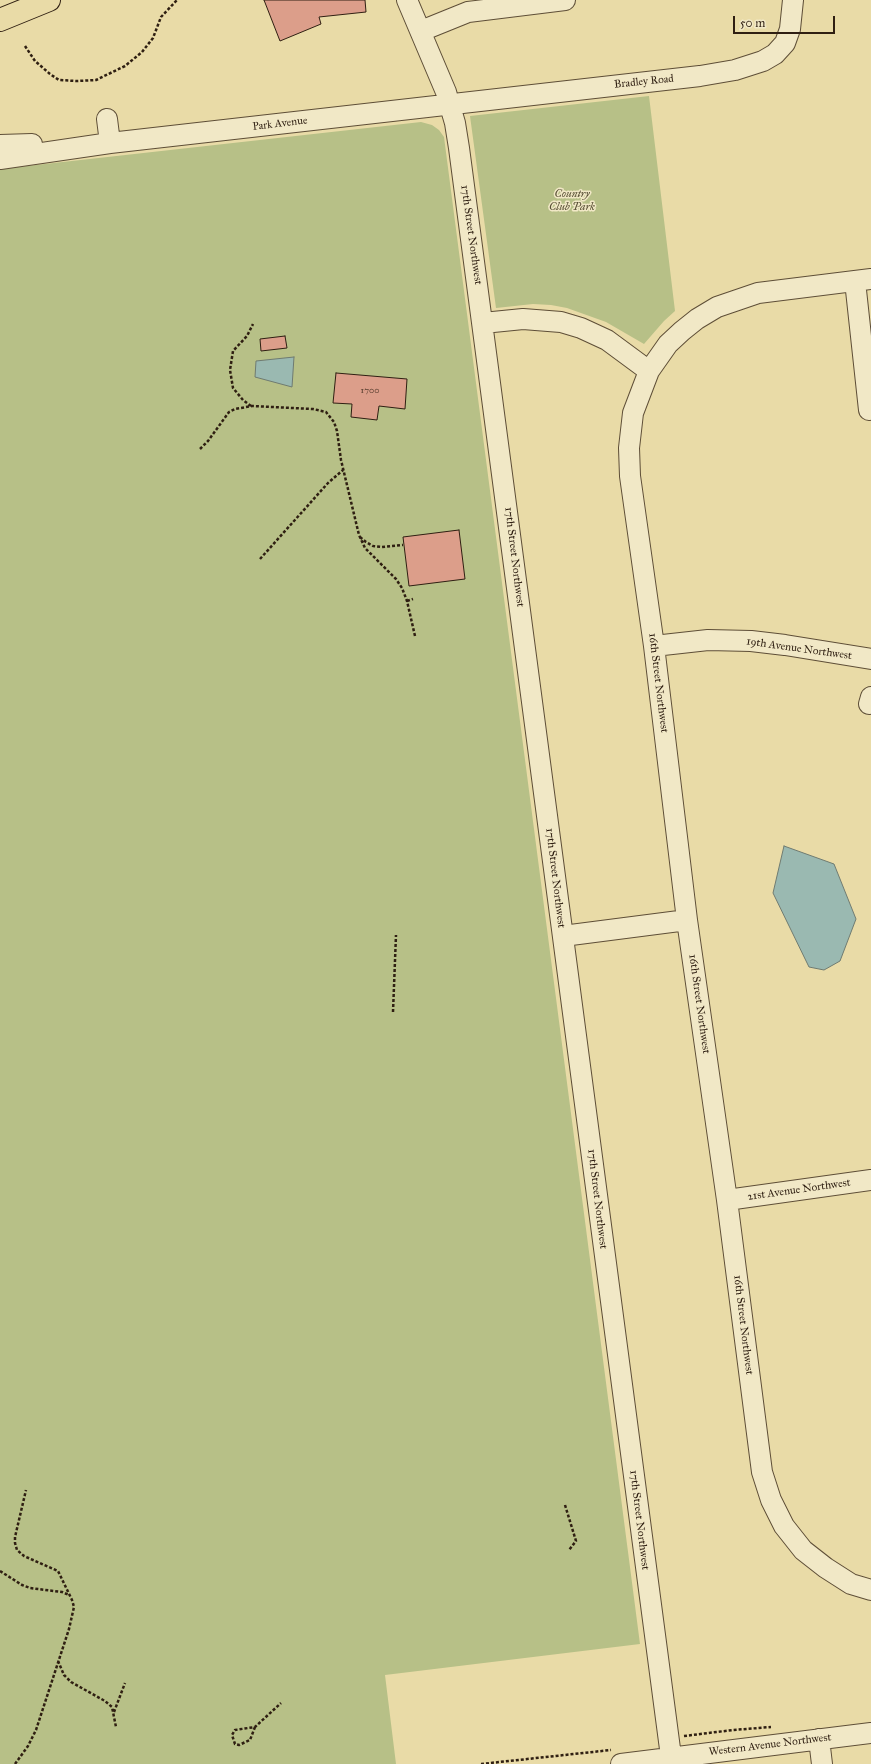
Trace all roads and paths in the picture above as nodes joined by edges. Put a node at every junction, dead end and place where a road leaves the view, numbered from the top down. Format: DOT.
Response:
graph roads {
  1 [pos="49,0"];
  2 [pos="177,0"];
  3 [pos="407,0"];
  4 [pos="565,0"];
  5 [pos="793,0"];
  6 [pos="0,20"];
  7 [pos="421,31"];
  8 [pos="25,46"];
  9 [pos="450,103"];
  10 [pos="107,119"];
  11 [pos="110,143"];
  12 [pos="0,145"];
  13 [pos="0,159"];
  14 [pos="863,280"];
  15 [pos="483,323"];
  16 [pos="253,324"];
  17 [pos="649,371"];
  18 [pos="252,406"];
  19 [pos="869,410"];
  20 [pos="200,449"];
  21 [pos="343,470"];
  22 [pos="359,535"];
  23 [pos="404,545"];
  24 [pos="260,559"];
  25 [pos="413,599"];
  26 [pos="407,601"];
  27 [pos="415,636"];
  28 [pos="654,646"];
  29 [pos="871,659"];
  30 [pos="687,920"];
  31 [pos="396,935"];
  32 [pos="563,936"];
  33 [pos="393,1012"];
  34 [pos="871,1180"];
  35 [pos="727,1200"];
  36 [pos="26,1490"];
  37 [pos="565,1505"];
  38 [pos="569,1550"];
  39 [pos="0,1571"];
  40 [pos="871,1590"];
  41 [pos="69,1596"];
  42 [pos="58,1661"];
  43 [pos="125,1682"];
  44 [pos="281,1703"];
  45 [pos="114,1712"];
  46 [pos="116,1727"];
  47 [pos="255,1727"];
  48 [pos="871,1733"];
  49 [pos="819,1739"];
  50 [pos="618,1757"];
  51 [pos="671,1761"];
  52 [pos="15,1764"];
  53 [pos="482,1764"];
  54 [pos="822,1764"];
  1 -- 6 [label="highway"];
  2 -- 8 [label="path"];
  3 -- 7 [label="street, 17th Street Northwest"];
  4 -- 7 [label="street"];
  5 -- 9 [label="street, Bradley Road"];
  7 -- 9 [label="street, 17th Street Northwest"];
  9 -- 11 [label="street, Park Avenue"];
  9 -- 15 [label="street, 17th Street Northwest"];
  10 -- 11 [label="street"];
  11 -- 12 [label="street, Park Avenue"];
  11 -- 13 [label="street, Park Avenue"];
  14 -- 17 [label="street, 16th Street Northwest"];
  14 -- 19 [label="street"];
  15 -- 17 [label="street"];
  15 -- 32 [label="street, 17th Street Northwest"];
  16 -- 18 [label="path"];
  17 -- 28 [label="street, 16th Street Northwest"];
  18 -- 20 [label="path"];
  18 -- 21 [label="path"];
  21 -- 22 [label="path"];
  21 -- 24 [label="path"];
  22 -- 23 [label="path"];
  22 -- 26 [label="path"];
  25 -- 26 [label="path"];
  26 -- 27 [label="path"];
  28 -- 29 [label="street, 19th Avenue Northwest"];
  28 -- 30 [label="street, 16th Street Northwest"];
  30 -- 32 [label="street"];
  30 -- 35 [label="street, 16th Street Northwest"];
  31 -- 33 [label="path"];
  32 -- 51 [label="street, 17th Street Northwest"];
  34 -- 35 [label="street, 21st Avenue Northwest"];
  35 -- 40 [label="street, 16th Street Northwest"];
  36 -- 41 [label="path"];
  37 -- 38 [label="path"];
  39 -- 41 [label="path"];
  41 -- 42 [label="path"];
  42 -- 45 [label="path"];
  42 -- 52 [label="path"];
  43 -- 45 [label="path"];
  44 -- 47 [label="path"];
  45 -- 46 [label="path"];
  47 -- 47 [label="path"];
  48 -- 49 [label="street, Western Avenue Northwest"];
  49 -- 51 [label="street, Western Avenue Northwest"];
  49 -- 54 [label="street"];
  50 -- 51 [label="street, Western Avenue Northwest"];
  50 -- 53 [label="path"];
}
